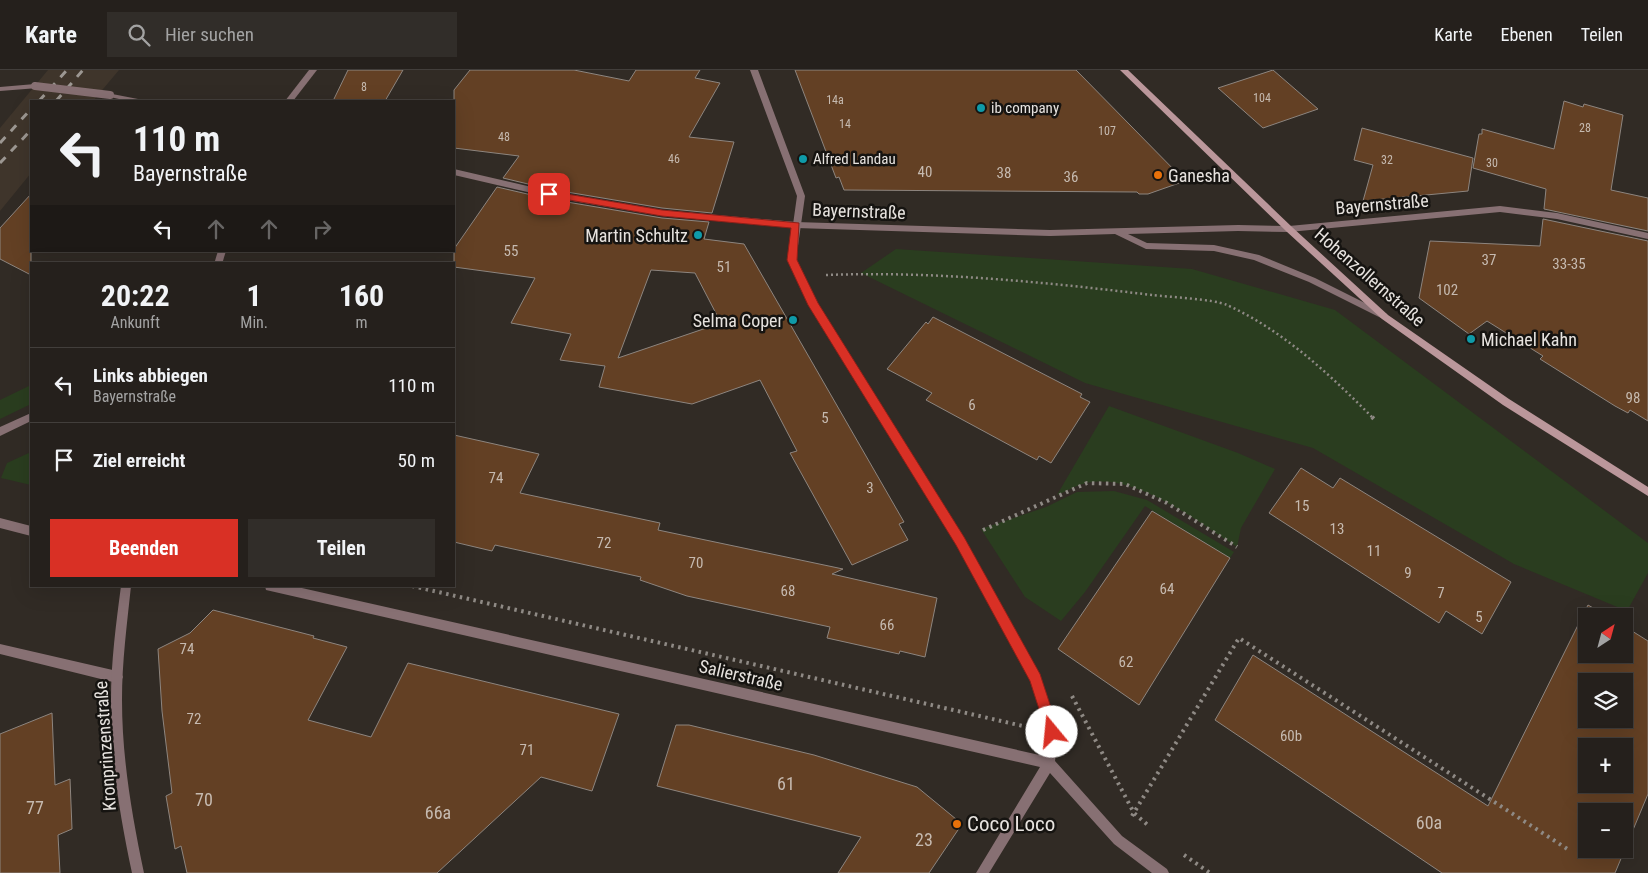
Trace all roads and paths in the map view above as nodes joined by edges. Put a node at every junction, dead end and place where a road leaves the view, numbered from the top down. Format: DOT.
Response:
graph roads {
  1 [pos="313,70"];
  2 [pos="754,70"];
  3 [pos="1124,70"];
  4 [pos="0,89"];
  5 [pos="133,100"];
  6 [pos="290,100"];
  7 [pos="455,172"];
  8 [pos="796,225"];
  9 [pos="1289,229"];
  10 [pos="1117,232"];
  11 [pos="1648,236"];
  12 [pos="800,276"];
  13 [pos="1385,317"];
  14 [pos="30,417"];
  15 [pos="1375,420"];
  16 [pos="0,432"];
  17 [pos="1648,492"];
  18 [pos="0,523"];
  19 [pos="30,531"];
  20 [pos="960,541"];
  21 [pos="1237,547"];
  22 [pos="126,587"];
  23 [pos="274,587"];
  24 [pos="416,587"];
  25 [pos="0,650"];
  26 [pos="117,677"];
  27 [pos="1067,688"];
  28 [pos="1052,732"];
  29 [pos="1049,763"];
  30 [pos="1134,813"];
  31 [pos="1153,830"];
  32 [pos="1118,840"];
  33 [pos="1569,850"];
  34 [pos="1180,852"];
  35 [pos="138,873"];
  36 [pos="982,873"];
  37 [pos="1164,873"];
  38 [pos="1210,873"];
  1 -- 6 [label="street"];
  2 -- 8 [label="street"];
  3 -- 9 [label="main road, Hohenzollernstraße"];
  4 -- 5 [label="street, bridge"];
  7 -- 8 [label="street, Bayernstraße"];
  8 -- 10 [label="street, Bayernstraße"];
  8 -- 12 [label="street"];
  9 -- 10 [label="street, Bayernstraße"];
  9 -- 11 [label="street, Bayernstraße"];
  9 -- 13 [label="main road, Hohenzollernstraße"];
  10 -- 13 [label="street, Bayernstraße"];
  12 -- 15 [label="path"];
  12 -- 20 [label="street"];
  13 -- 17 [label="main road, Hohenzollernstraße"];
  14 -- 16 [label="street"];
  18 -- 19 [label="street"];
  20 -- 21 [label="path"];
  20 -- 28 [label="street"];
  22 -- 26 [label="street, Kronprinzenstraße"];
  23 -- 29 [label="street, Salierstraße"];
  24 -- 28 [label="path"];
  25 -- 26 [label="street"];
  26 -- 35 [label="street, Kronprinzenstraße"];
  27 -- 30 [label="path"];
  28 -- 29 [label="street"];
  29 -- 32 [label="street"];
  29 -- 36 [label="street"];
  30 -- 31 [label="path"];
  30 -- 32 [label="path"];
  30 -- 33 [label="path"];
  32 -- 37 [label="street"];
  34 -- 38 [label="path"];
}
